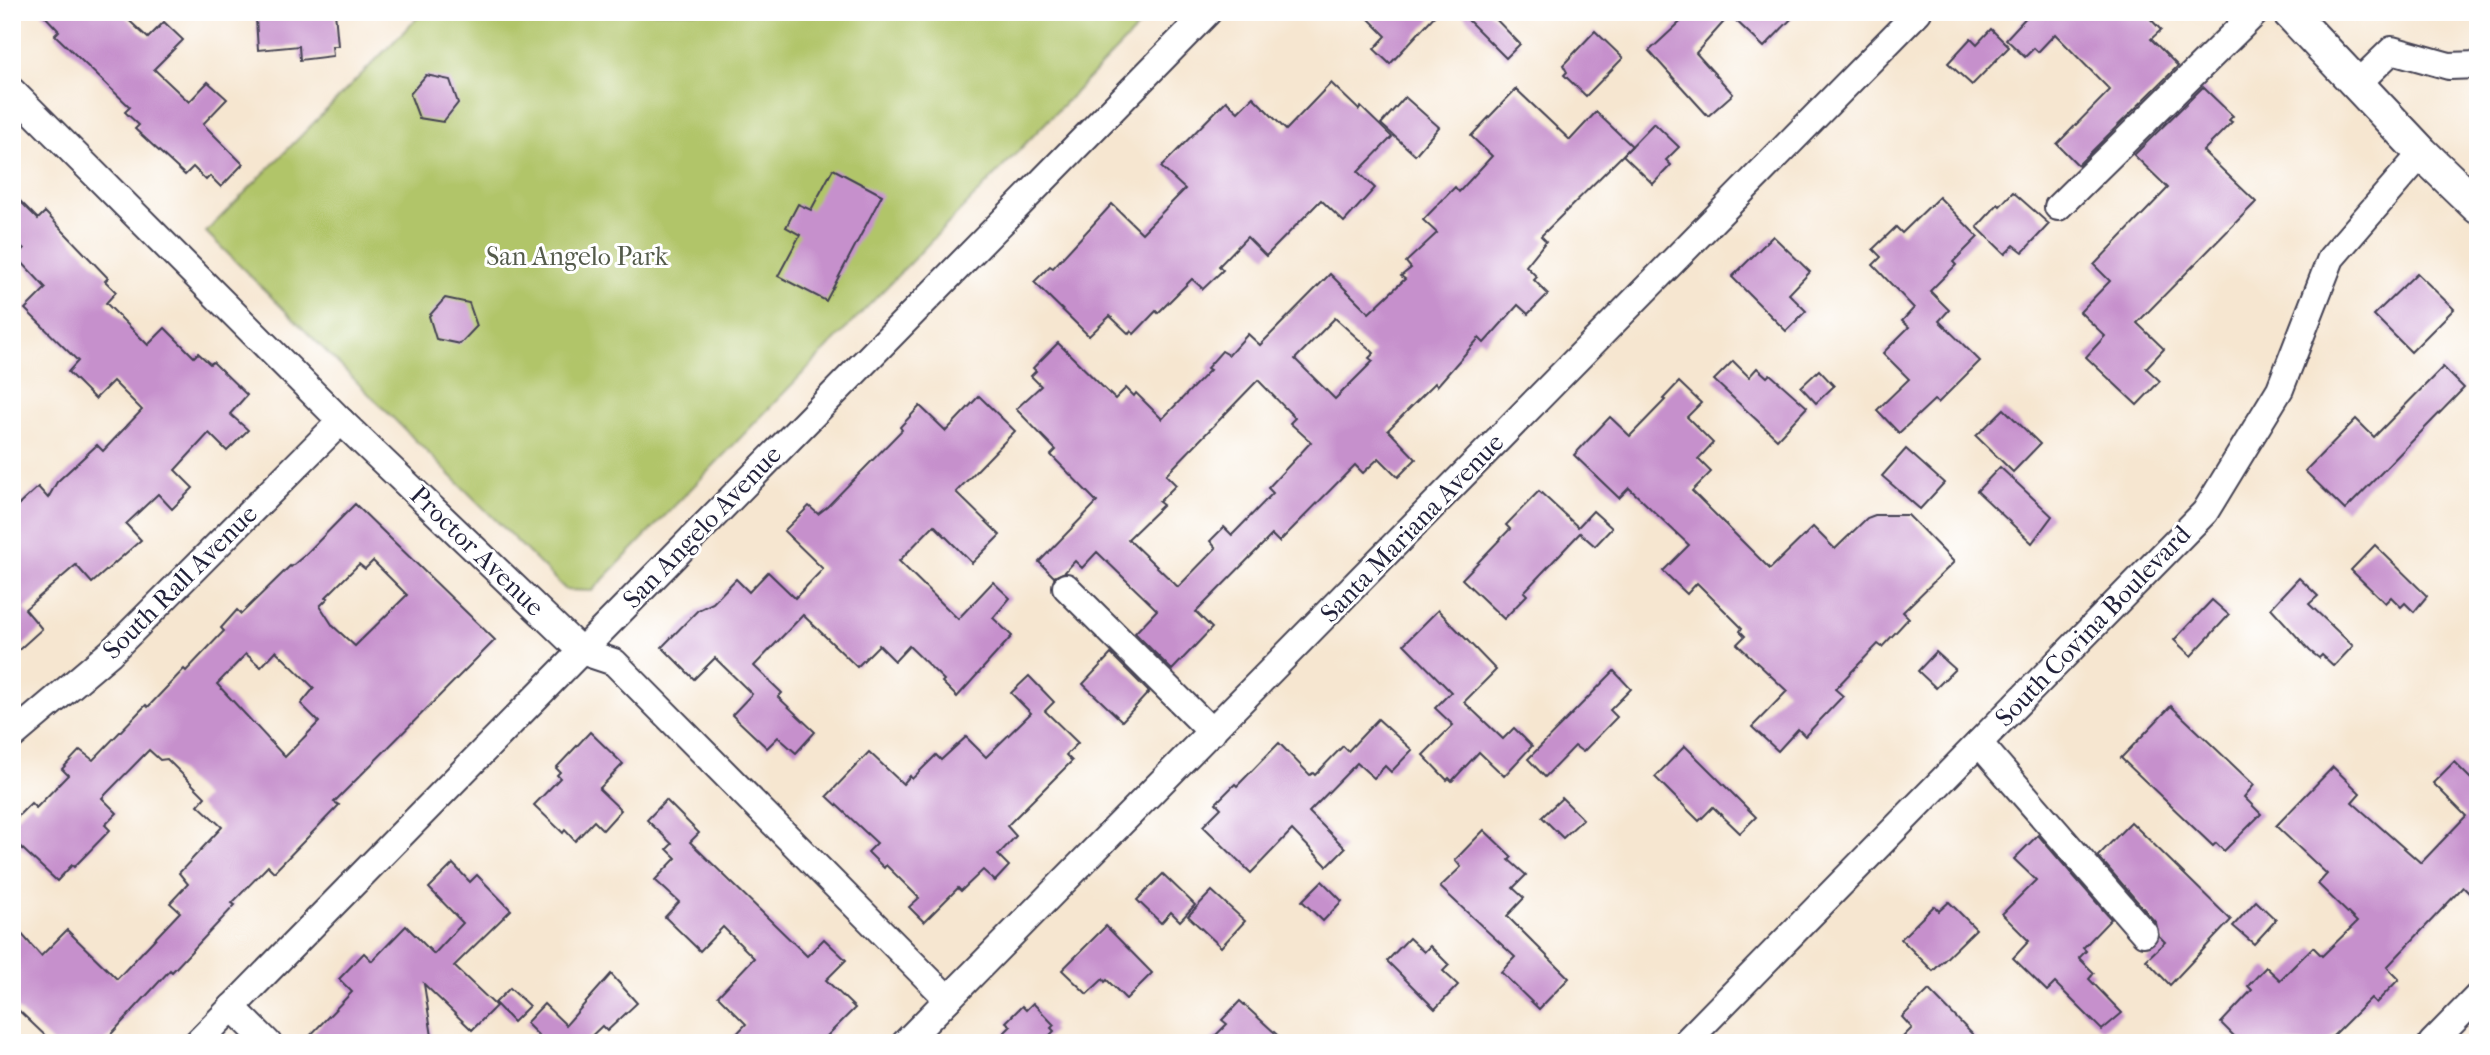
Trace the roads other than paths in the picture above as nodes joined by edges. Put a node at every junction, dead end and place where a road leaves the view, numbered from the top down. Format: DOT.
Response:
graph roads {
  1 [pos="1208,12"];
  2 [pos="1918,12"];
  3 [pos="2256,12"];
  4 [pos="2289,12"];
  5 [pos="2478,65"];
  6 [pos="2357,84"];
  7 [pos="12,91"];
  8 [pos="2422,153"];
  9 [pos="2477,204"];
  10 [pos="2058,207"];
  11 [pos="341,421"];
  12 [pos="1066,587"];
  13 [pos="581,651"];
  14 [pos="1212,732"];
  15 [pos="12,736"];
  16 [pos="1979,743"];
  17 [pos="2144,933"];
  18 [pos="2478,996"];
  19 [pos="948,999"];
  20 [pos="232,1007"];
  21 [pos="197,1043"];
  22 [pos="268,1043"];
  23 [pos="905,1043"];
  24 [pos="1685,1043"];
  25 [pos="2432,1043"];
  1 -- 13 [label="street, San Angelo Avenue"];
  2 -- 14 [label="street, Santa Mariana Avenue"];
  3 -- 10 [label="street"];
  4 -- 6 [label="main road"];
  5 -- 6 [label="street"];
  6 -- 8 [label="main road"];
  7 -- 11 [label="street, Proctor Avenue"];
  8 -- 9 [label="main road"];
  8 -- 16 [label="street, South Covina Boulevard"];
  11 -- 13 [label="street, Proctor Avenue"];
  11 -- 15 [label="street, South Rall Avenue"];
  12 -- 14 [label="street"];
  13 -- 19 [label="street, Proctor Avenue"];
  13 -- 20 [label="street, San Angelo Avenue"];
  14 -- 19 [label="street, Santa Mariana Avenue"];
  16 -- 17 [label="street"];
  16 -- 24 [label="street, South Covina Boulevard"];
  18 -- 25 [label="street"];
  19 -- 23 [label="street, Santa Mariana Avenue"];
  20 -- 21 [label="street, San Angelo Avenue"];
  20 -- 22 [label="street"];
}
